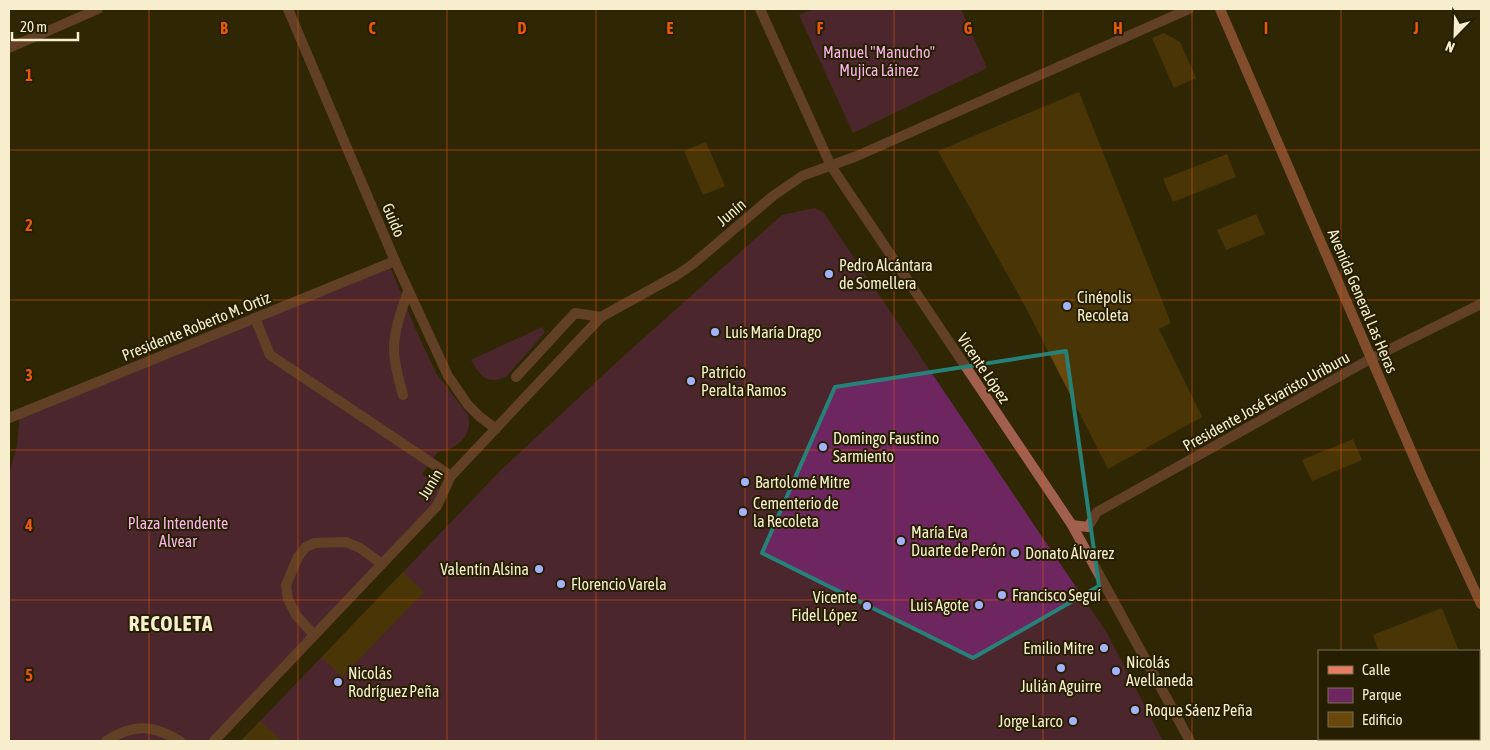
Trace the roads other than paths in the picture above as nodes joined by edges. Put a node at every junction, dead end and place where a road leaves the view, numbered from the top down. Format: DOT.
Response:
graph roads {
  1 [pos="98,9"];
  2 [pos="288,9"];
  3 [pos="760,9"];
  4 [pos="1189,9"];
  5 [pos="1220,9"];
  6 [pos="9,48"];
  7 [pos="830,166"];
  8 [pos="395,261"];
  9 [pos="408,291"];
  10 [pos="1481,304"];
  11 [pos="601,317"];
  12 [pos="256,318"];
  13 [pos="1372,358"];
  14 [pos="516,376"];
  15 [pos="403,395"];
  16 [pos="9,418"];
  17 [pos="496,429"];
  18 [pos="451,476"];
  19 [pos="1072,526"];
  20 [pos="382,564"];
  21 [pos="1481,604"];
  22 [pos="314,635"];
  23 [pos="106,741"];
  24 [pos="180,741"];
  25 [pos="214,741"];
  26 [pos="1190,741"];
  1 -- 6 [label="street"];
  2 -- 8 [label="street, Guido"];
  3 -- 7 [label="street, Vicente López"];
  4 -- 7 [label="street, Junín"];
  5 -- 13 [label="main road, Avenida General Las Heras"];
  7 -- 11 [label="street, Junín"];
  7 -- 19 [label="street, Vicente López"];
  8 -- 9 [label="street, Guido"];
  8 -- 12 [label="street, Presidente Roberto M. Ortiz"];
  9 -- 15 [label="street"];
  9 -- 17 [label="street, Guido"];
  10 -- 13 [label="street, Presidente José Evaristo Uriburu"];
  11 -- 14 [label="street"];
  11 -- 17 [label="street, Junín"];
  12 -- 16 [label="street, Presidente Roberto M. Ortiz"];
  12 -- 18 [label="street"];
  13 -- 19 [label="street, Presidente José Evaristo Uriburu"];
  13 -- 21 [label="main road, Avenida General Las Heras"];
  17 -- 18 [label="street, Junín"];
  18 -- 20 [label="street, Junín"];
  19 -- 26 [label="street, Vicente López"];
  20 -- 22 [label="street, Junín"];
  20 -- 22 [label="street"];
  22 -- 25 [label="street, Junín"];
  23 -- 24 [label="street"];
}
